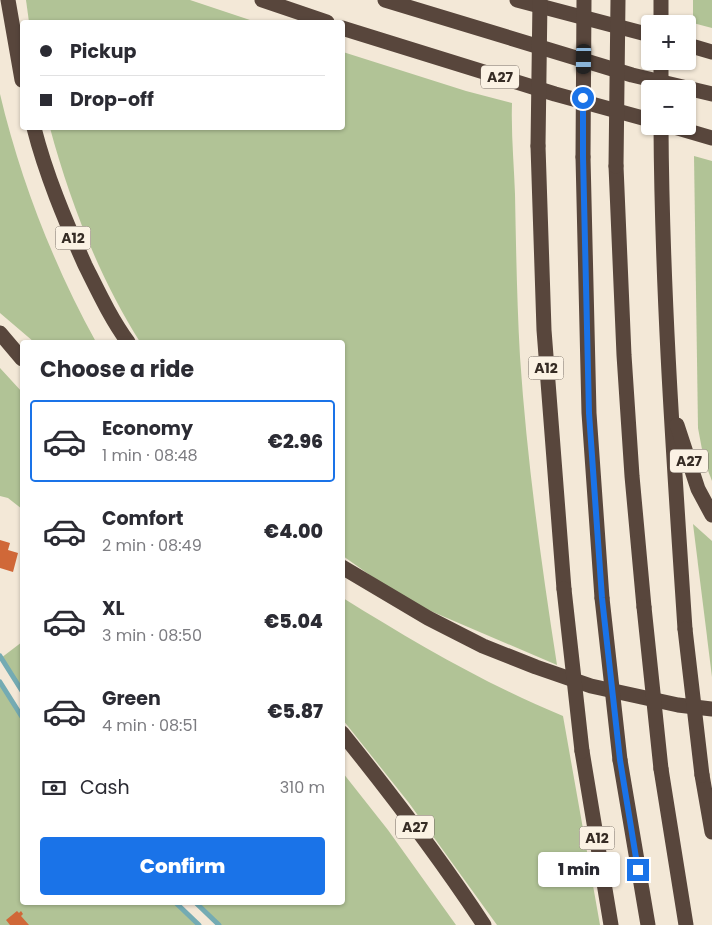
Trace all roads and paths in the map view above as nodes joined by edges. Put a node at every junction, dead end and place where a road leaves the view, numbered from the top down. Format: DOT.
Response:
graph roads {
  1 [pos="8,0"];
  2 [pos="262,0"];
  3 [pos="385,0"];
  4 [pos="517,0"];
  5 [pos="540,0"];
  6 [pos="584,0"];
  7 [pos="618,0"];
  8 [pos="661,0"];
  9 [pos="661,15"];
  10 [pos="321,20"];
  11 [pos="345,29"];
  12 [pos="641,33"];
  13 [pos="696,47"];
  14 [pos="712,52"];
  15 [pos="20,69"];
  16 [pos="712,94"];
  17 [pos="641,118"];
  18 [pos="35,130"];
  19 [pos="696,133"];
  20 [pos="662,135"];
  21 [pos="712,138"];
  22 [pos="0,333"];
  23 [pos="127,340"];
  24 [pos="20,357"];
  25 [pos="670,404"];
  26 [pos="712,515"];
  27 [pos="345,569"];
  28 [pos="712,709"];
  29 [pos="345,737"];
  30 [pos="712,832"];
  31 [pos="484,925"];
  32 [pos="611,925"];
  33 [pos="648,925"];
  34 [pos="686,925"];
  1 -- 15 [label="highway"];
  2 -- 10 [label="highway"];
  3 -- 16 [label="highway"];
  4 -- 12 [label="highway"];
  5 -- 32 [label="highway, A12, bridge"];
  6 -- 33 [label="highway, A12, bridge"];
  7 -- 34 [label="highway, bridge"];
  8 -- 9 [label="highway"];
  11 -- 17 [label="highway, A27"];
  13 -- 14 [label="highway"];
  18 -- 23 [label="highway, A12"];
  19 -- 21 [label="highway"];
  20 -- 25 [label="highway"];
  22 -- 24 [label="highway"];
  25 -- 26 [label="highway, A27"];
  25 -- 30 [label="highway, bridge"];
  27 -- 28 [label="highway"];
  29 -- 31 [label="highway, A27"];
}
